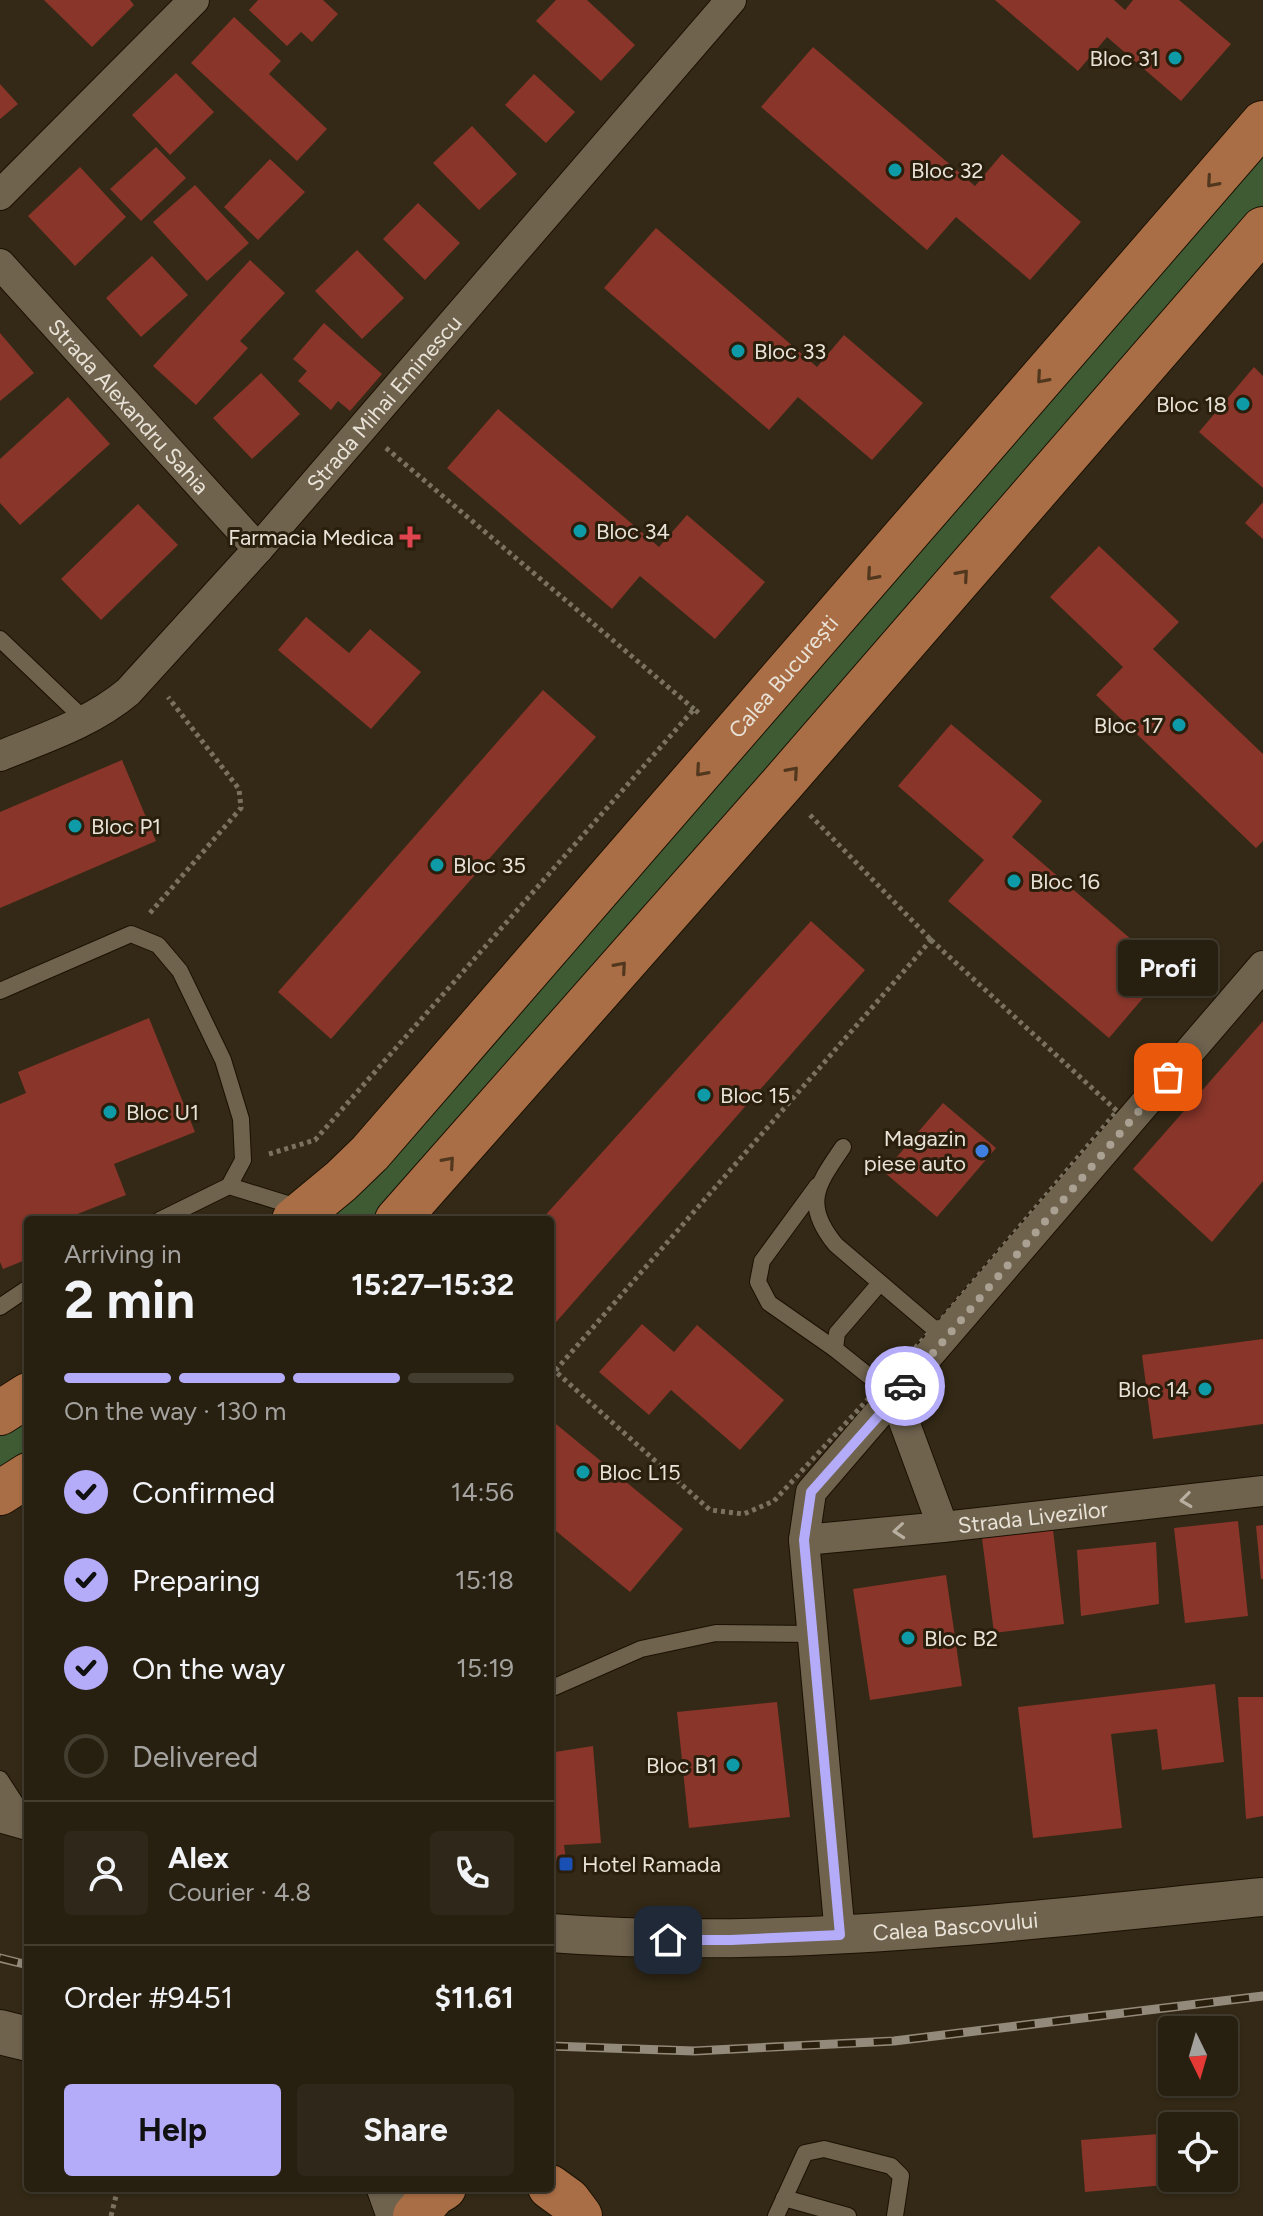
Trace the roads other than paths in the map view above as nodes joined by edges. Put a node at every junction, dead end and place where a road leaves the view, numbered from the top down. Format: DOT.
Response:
graph roads {
  1 [pos="194,0"];
  2 [pos="731,0"];
  3 [pos="1263,123"];
  4 [pos="0,195"];
  5 [pos="1263,229"];
  6 [pos="0,264"];
  7 [pos="258,549"];
  8 [pos="0,639"];
  9 [pos="85,720"];
  10 [pos="0,756"];
  11 [pos="1263,966"];
  12 [pos="0,991"];
  13 [pos="843,1147"];
  14 [pos="818,1184"];
  15 [pos="229,1186"];
  16 [pos="300,1215"];
  17 [pos="168,1216"];
  18 [pos="401,1216"];
  19 [pos="880,1283"];
  20 [pos="24,1291"];
  21 [pos="0,1307"];
  22 [pos="945,1338"];
  23 [pos="835,1349"];
  24 [pos="895,1397"];
  25 [pos="24,1398"];
  26 [pos="0,1413"];
  27 [pos="24,1478"];
  28 [pos="1263,1491"];
  29 [pos="0,1493"];
  30 [pos="943,1527"];
  31 [pos="804,1540"];
  32 [pos="812,1634"];
  33 [pos="554,1687"];
  34 [pos="0,1779"];
  35 [pos="0,1813"];
  36 [pos="24,1814"];
  37 [pos="24,1819"];
  38 [pos="1263,1897"];
  39 [pos="554,1933"];
  40 [pos="840,1935"];
  41 [pos="0,2032"];
  42 [pos="24,2038"];
  43 [pos="554,2190"];
  44 [pos="390,2192"];
  45 [pos="437,2192"];
  46 [pos="784,2198"];
  47 [pos="399,2216"];
  48 [pos="415,2216"];
  49 [pos="580,2216"];
  50 [pos="776,2216"];
  51 [pos="848,2216"];
  52 [pos="895,2216"];
  1 -- 4 [label="street"];
  2 -- 7 [label="street, Strada Mihai Eminescu"];
  3 -- 16 [label="main road, Calea București, one-way"];
  18 -- 5 [label="main road, one-way"];
  6 -- 7 [label="street, Strada Alexandru Sahia"];
  7 -- 9 [label="street, Strada Mihai Eminescu"];
  8 -- 9 [label="lane"];
  9 -- 10 [label="street, Strada Mihai Eminescu"];
  11 -- 22 [label="street"];
  12 -- 15 [label="lane"];
  13 -- 14 [label="lane"];
  14 -- 19 [label="lane"];
  14 -- 23 [label="lane"];
  15 -- 16 [label="lane"];
  15 -- 17 [label="lane"];
  19 -- 22 [label="lane"];
  19 -- 23 [label="lane"];
  20 -- 21 [label="lane"];
  22 -- 24 [label="street"];
  23 -- 24 [label="lane"];
  24 -- 30 [label="street"];
  24 -- 31 [label="street"];
  25 -- 26 [label="main road"];
  27 -- 29 [label="main road"];
  28 -- 30 [label="street, Strada Livezilor, one-way"];
  30 -- 31 [label="street, Strada Livezilor, one-way"];
  31 -- 32 [label="street"];
  32 -- 33 [label="lane"];
  32 -- 40 [label="street"];
  34 -- 36 [label="lane"];
  35 -- 37 [label="street"];
  38 -- 40 [label="street, Calea Bascovului"];
  39 -- 40 [label="street, Calea Bascovului"];
  41 -- 42 [label="main road"];
  43 -- 49 [label="main road"];
  44 -- 47 [label="main road"];
  45 -- 48 [label="main road"];
  46 -- 50 [label="lane"];
  46 -- 51 [label="lane"];
  46 -- 52 [label="lane"];
}
